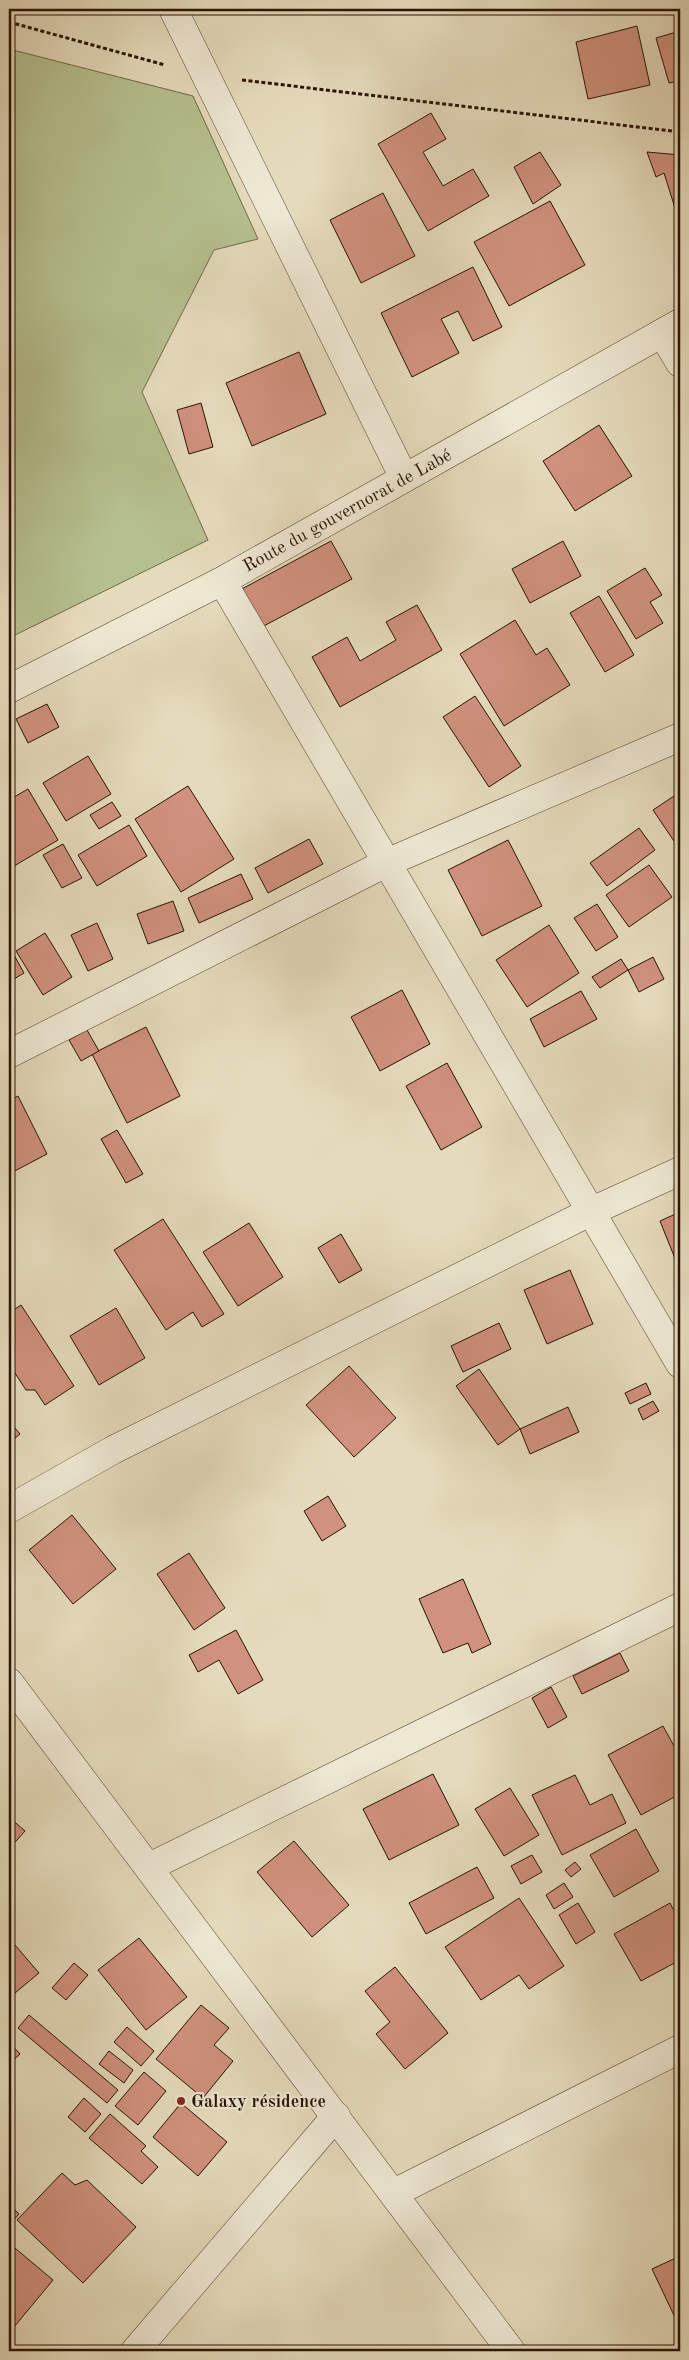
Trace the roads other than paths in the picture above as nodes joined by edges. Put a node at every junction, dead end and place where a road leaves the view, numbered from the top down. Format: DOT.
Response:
graph roads {
  1 [pos="173,9"];
  2 [pos="671,328"];
  3 [pos="680,363"];
  4 [pos="404,478"];
  5 [pos="222,580"];
  6 [pos="9,690"];
  7 [pos="680,737"];
  8 [pos="386,863"];
  9 [pos="9,1054"];
  10 [pos="680,1171"];
  11 [pos="592,1211"];
  12 [pos="680,1364"];
  13 [pos="9,1509"];
  14 [pos="680,1607"];
  15 [pos="9,1682"];
  16 [pos="149,1867"];
  17 [pos="680,2049"];
  18 [pos="336,2116"];
  19 [pos="394,2193"];
  20 [pos="135,2351"];
  21 [pos="511,2351"];
  1 -- 4 [label="street"];
  2 -- 3 [label="street"];
  2 -- 4 [label="street, Route du gouvernorat de Labé"];
  4 -- 5 [label="street, Route du gouvernorat de Labé"];
  5 -- 6 [label="street, Route du gouvernorat de Labé"];
  5 -- 8 [label="street"];
  7 -- 8 [label="street"];
  8 -- 9 [label="street"];
  8 -- 11 [label="street"];
  10 -- 11 [label="street"];
  11 -- 12 [label="street"];
  11 -- 13 [label="street"];
  14 -- 16 [label="street"];
  15 -- 16 [label="street"];
  16 -- 18 [label="street"];
  17 -- 19 [label="street"];
  18 -- 19 [label="street"];
  18 -- 20 [label="street"];
  19 -- 21 [label="street"];
}
